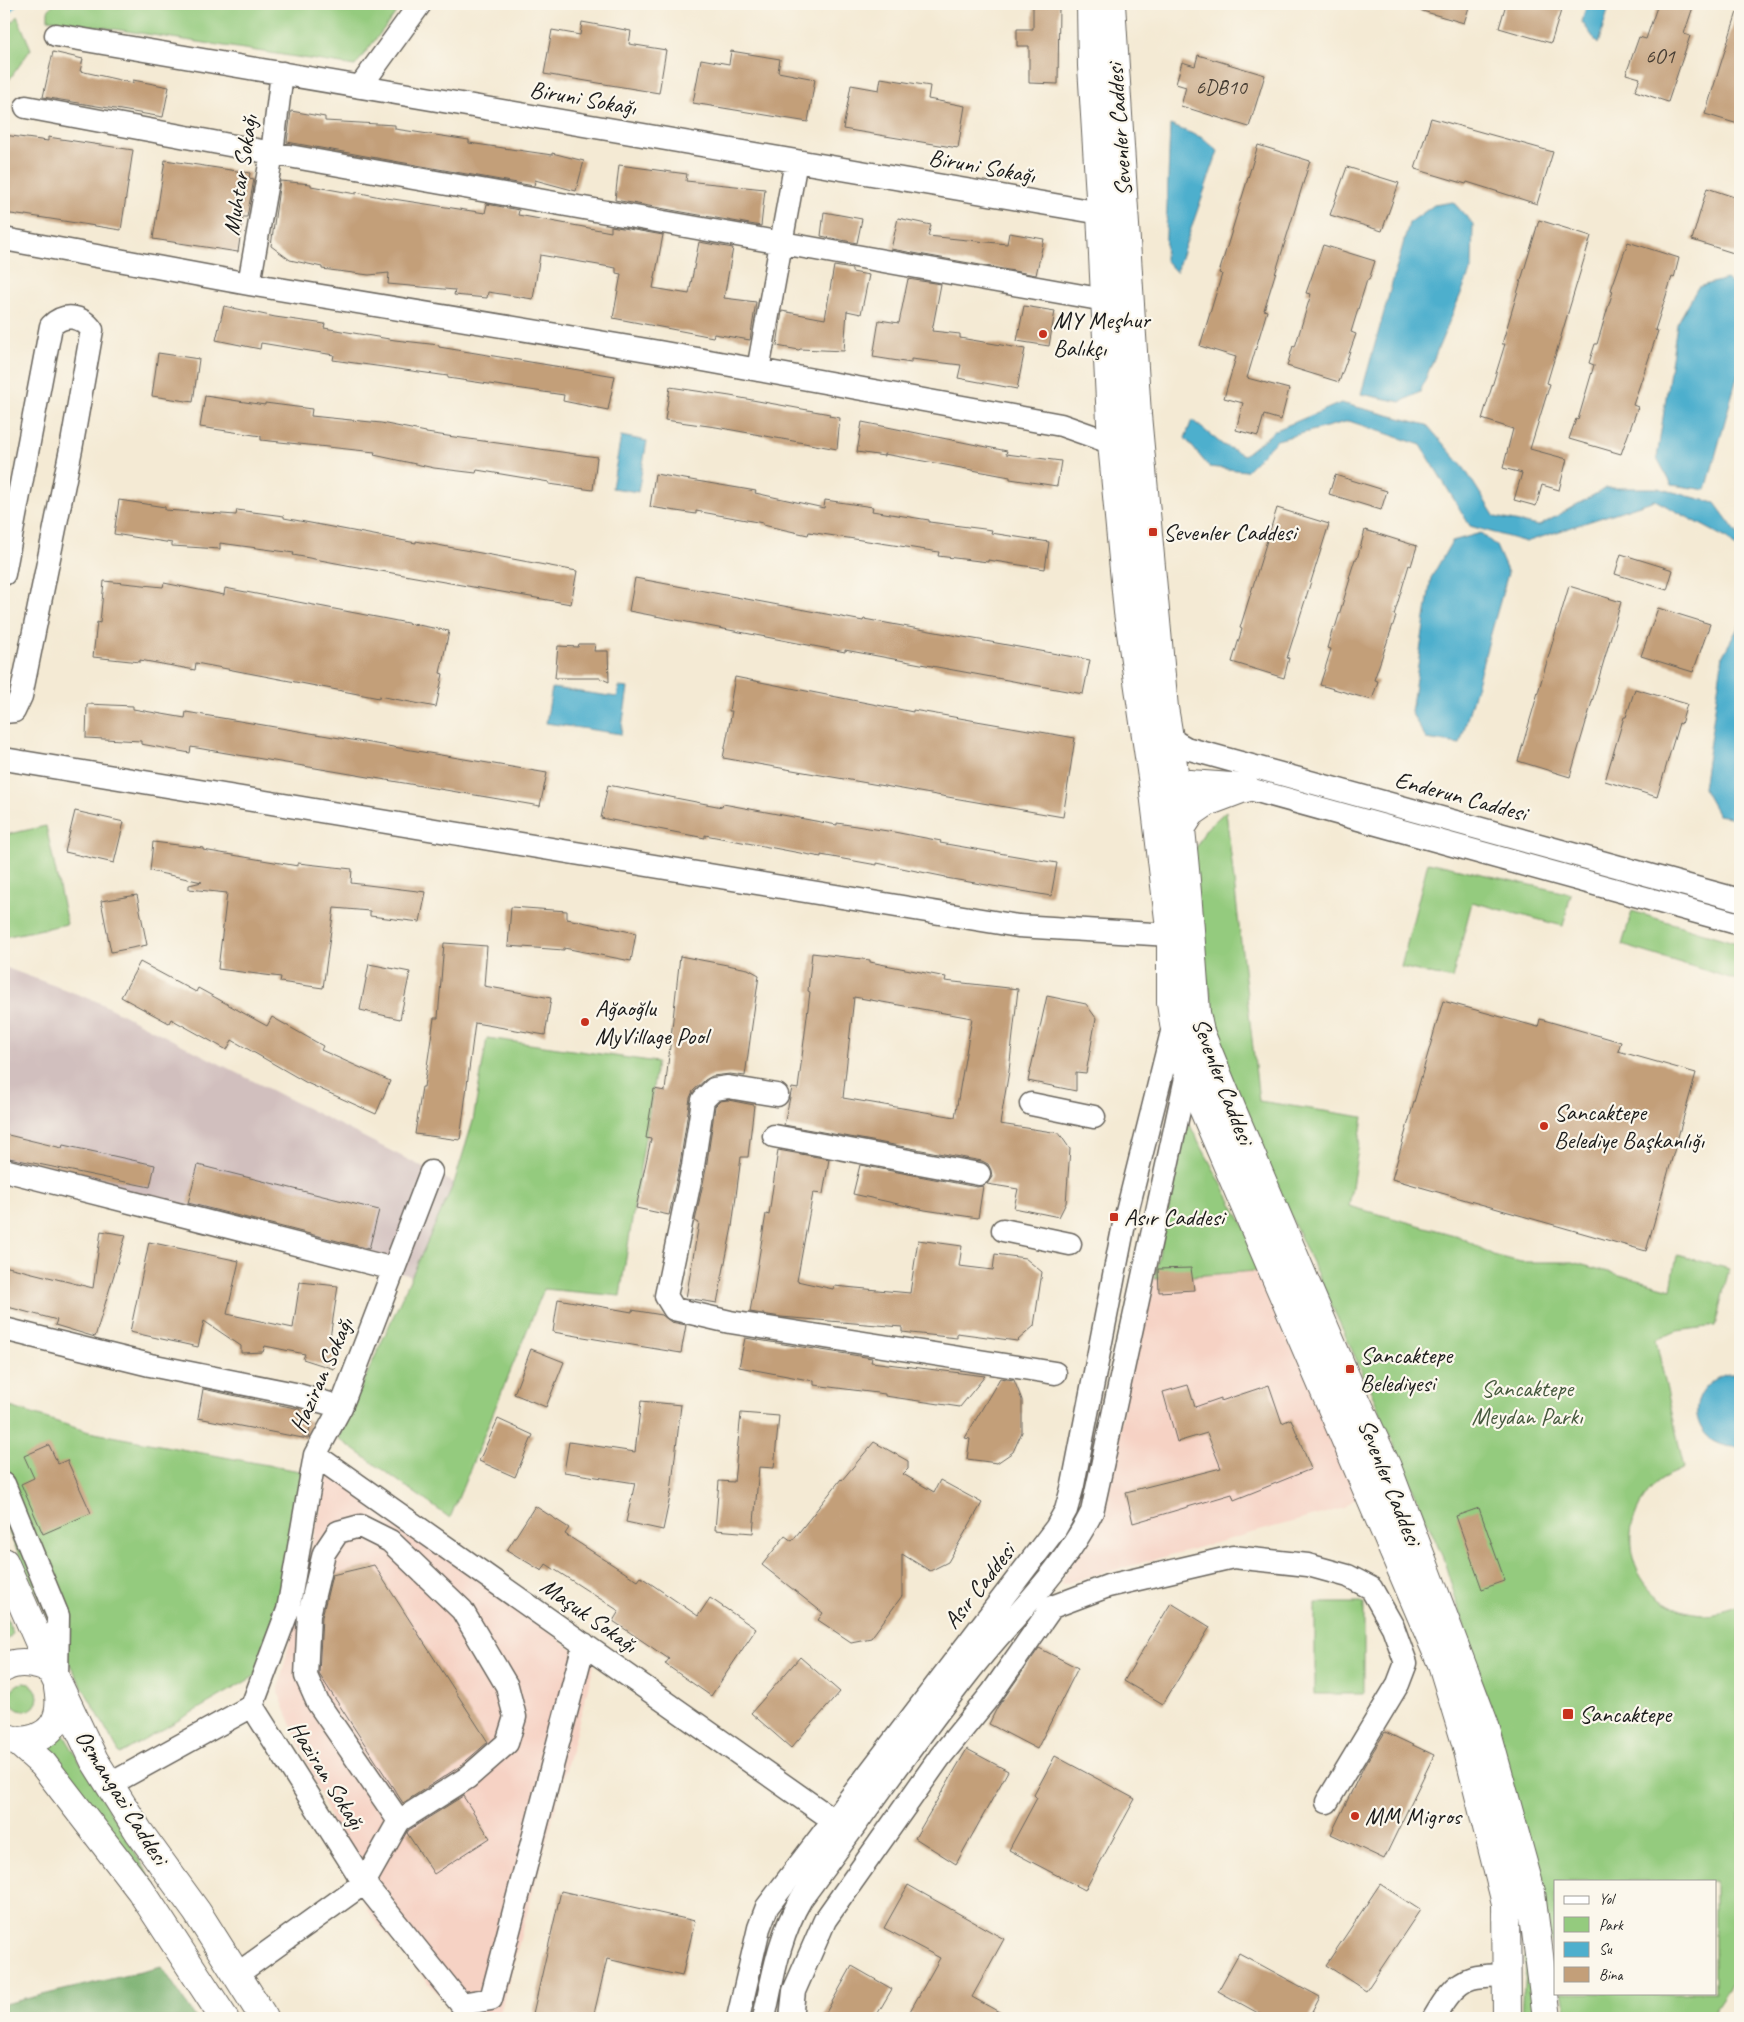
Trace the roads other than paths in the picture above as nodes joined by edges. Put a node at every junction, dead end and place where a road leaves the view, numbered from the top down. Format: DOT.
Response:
graph roads {
  1 [pos="420,4"];
  2 [pos="1091,4"];
  3 [pos="1111,4"];
  4 [pos="56,35"];
  5 [pos="282,73"];
  6 [pos="360,87"];
  7 [pos="26,107"];
  8 [pos="272,153"];
  9 [pos="796,161"];
  10 [pos="1102,213"];
  11 [pos="4,239"];
  12 [pos="782,243"];
  13 [pos="249,284"];
  14 [pos="1105,300"];
  15 [pos="758,370"];
  16 [pos="1112,444"];
  17 [pos="4,574"];
  18 [pos="4,712"];
  19 [pos="1170,739"];
  20 [pos="4,759"];
  21 [pos="1164,784"];
  22 [pos="1246,788"];
  23 [pos="1180,830"];
  24 [pos="1740,900"];
  25 [pos="1740,924"];
  26 [pos="1181,936"];
  27 [pos="1174,1024"];
  28 [pos="1200,1032"];
  29 [pos="1187,1070"];
  30 [pos="777,1095"];
  31 [pos="1031,1104"];
  32 [pos="1094,1117"];
  33 [pos="774,1136"];
  34 [pos="4,1170"];
  35 [pos="431,1172"];
  36 [pos="979,1174"];
  37 [pos="1003,1230"];
  38 [pos="1070,1244"];
  39 [pos="394,1269"];
  40 [pos="4,1329"];
  41 [pos="1055,1373"];
  42 [pos="340,1407"];
  43 [pos="315,1455"];
  44 [pos="4,1484"];
  45 [pos="4,1562"];
  46 [pos="584,1644"];
  47 [pos="4,1668"];
  48 [pos="54,1676"];
  49 [pos="252,1706"];
  50 [pos="10,1739"];
  51 [pos="109,1785"];
  52 [pos="1327,1802"];
  53 [pos="833,1818"];
  54 [pos="399,1821"];
  55 [pos="850,1833"];
  56 [pos="364,1883"];
  57 [pos="236,1975"];
  58 [pos="1508,1975"];
  59 [pos="224,2018"];
  60 [pos="264,2018"];
  61 [pos="738,2018"];
  62 [pos="764,2018"];
  63 [pos="791,2018"];
  64 [pos="1434,2018"];
  65 [pos="1507,2018"];
  66 [pos="1547,2018"];
  1 -- 6 [label="street"];
  2 -- 10 [label="main road, Sevenler Caddesi"];
  3 -- 19 [label="main road, Sevenler Caddesi"];
  4 -- 5 [label="street, Biruni Sokağı"];
  5 -- 6 [label="street, Biruni Sokağı"];
  5 -- 8 [label="street, Muhtar Sokağı"];
  6 -- 9 [label="street, Biruni Sokağı"];
  7 -- 8 [label="street"];
  8 -- 12 [label="street"];
  8 -- 13 [label="street, Muhtar Sokağı"];
  9 -- 10 [label="street, Biruni Sokağı"];
  9 -- 12 [label="street"];
  10 -- 14 [label="main road, Sevenler Caddesi"];
  11 -- 13 [label="street"];
  12 -- 14 [label="street"];
  12 -- 15 [label="street"];
  13 -- 15 [label="street"];
  14 -- 16 [label="main road, Sevenler Caddesi"];
  15 -- 16 [label="street"];
  16 -- 21 [label="main road, Sevenler Caddesi"];
  17 -- 18 [label="street"];
  19 -- 21 [label="main road, Sevenler Caddesi"];
  19 -- 24 [label="street, Enderun Caddesi"];
  20 -- 26 [label="street"];
  21 -- 22 [label="main road"];
  21 -- 23 [label="main road, Sevenler Caddesi"];
  21 -- 26 [label="main road, Sevenler Caddesi"];
  22 -- 23 [label="main road"];
  22 -- 25 [label="street, Enderun Caddesi"];
  23 -- 26 [label="main road, Sevenler Caddesi"];
  26 -- 27 [label="main road, Sevenler Caddesi"];
  26 -- 28 [label="main road, Sevenler Caddesi"];
  27 -- 28 [label="street"];
  27 -- 29 [label="main road, Sevenler Caddesi"];
  27 -- 53 [label="street, Asır Caddesi"];
  28 -- 29 [label="street, Asır Caddesi"];
  28 -- 66 [label="main road, Sevenler Caddesi"];
  29 -- 55 [label="street, Asır Caddesi"];
  29 -- 58 [label="main road, Sevenler Caddesi"];
  30 -- 41 [label="street"];
  31 -- 32 [label="street"];
  33 -- 36 [label="street"];
  34 -- 39 [label="street"];
  35 -- 39 [label="street, Haziran Sokağı"];
  37 -- 38 [label="street"];
  39 -- 42 [label="street, Haziran Sokağı"];
  40 -- 42 [label="street"];
  42 -- 43 [label="street, Haziran Sokağı"];
  43 -- 46 [label="street, Maşuk Sokağı"];
  43 -- 49 [label="street, Haziran Sokağı"];
  44 -- 48 [label="street"];
  45 -- 48 [label="main road, Osmangazi Caddesi"];
  46 -- 53 [label="street, Maşuk Sokağı"];
  46 -- 56 [label="street, Haziran Sokağı"];
  47 -- 48 [label="main road"];
  48 -- 50 [label="main road"];
  48 -- 51 [label="main road, Osmangazi Caddesi"];
  49 -- 51 [label="street"];
  49 -- 56 [label="street, Haziran Sokağı"];
  50 -- 59 [label="main road, Osmangazi Caddesi"];
  51 -- 57 [label="main road, Osmangazi Caddesi"];
  52 -- 63 [label="street"];
  53 -- 55 [label="street"];
  53 -- 61 [label="street, Asır Caddesi"];
  54 -- 54 [label="street"];
  54 -- 56 [label="street"];
  55 -- 62 [label="street, Asır Caddesi"];
  56 -- 57 [label="street"];
  57 -- 60 [label="main road, Osmangazi Caddesi"];
  58 -- 64 [label="street"];
  58 -- 65 [label="main road, Sevenler Caddesi"];
}
